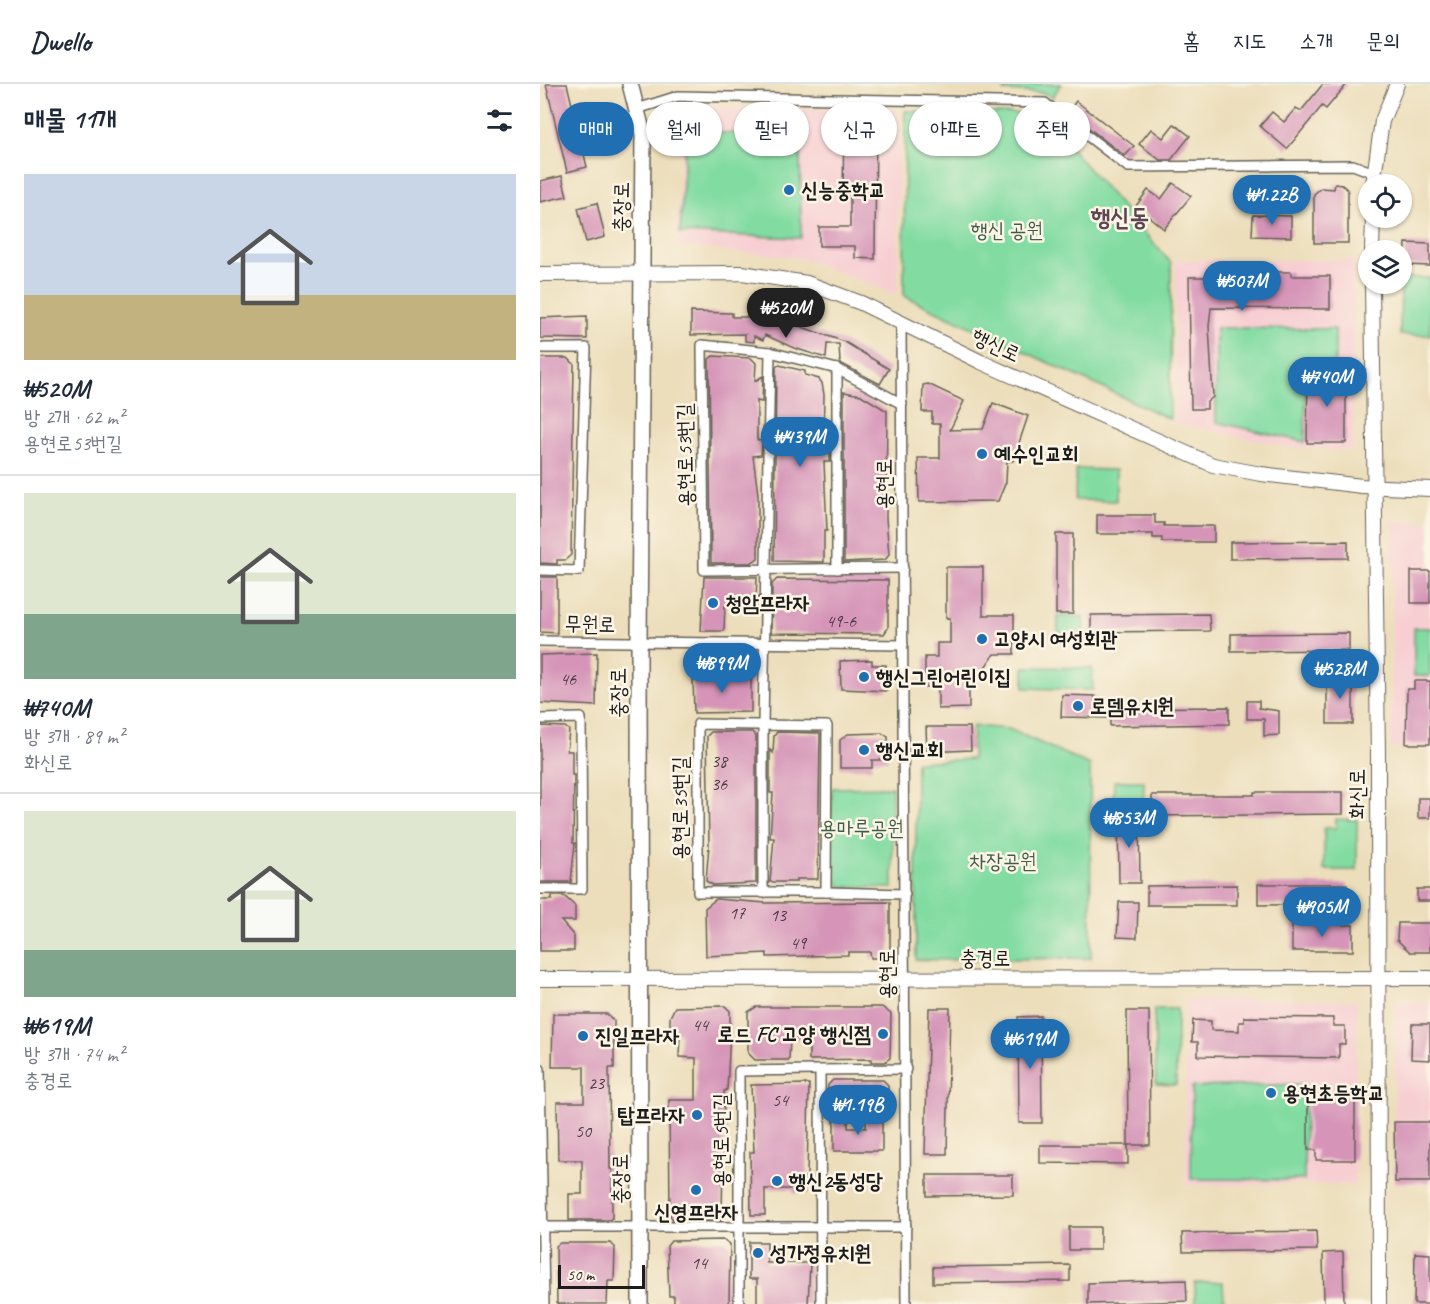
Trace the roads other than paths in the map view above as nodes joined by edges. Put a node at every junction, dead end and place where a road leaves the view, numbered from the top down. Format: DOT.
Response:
graph roads {
  1 [pos="630,84"];
  2 [pos="1396,84"];
  3 [pos="637,109"];
  4 [pos="1366,174"];
  5 [pos="1375,174"];
  6 [pos="540,274"];
  7 [pos="642,275"];
  8 [pos="1372,294"];
  9 [pos="901,323"];
  10 [pos="540,348"];
  11 [pos="770,352"];
  12 [pos="837,369"];
  13 [pos="902,404"];
  14 [pos="1375,487"];
  15 [pos="1430,489"];
  16 [pos="903,568"];
  17 [pos="837,569"];
  18 [pos="540,570"];
  19 [pos="766,570"];
  20 [pos="540,641"];
  21 [pos="639,643"];
  22 [pos="764,644"];
  23 [pos="903,645"];
  24 [pos="540,718"];
  25 [pos="763,724"];
  26 [pos="540,889"];
  27 [pos="826,892"];
  28 [pos="763,893"];
  29 [pos="905,894"];
  30 [pos="1378,978"];
  31 [pos="1430,978"];
  32 [pos="540,979"];
  33 [pos="905,980"];
  34 [pos="640,981"];
  35 [pos="540,1069"];
  36 [pos="906,1069"];
  37 [pos="820,1071"];
  38 [pos="542,1227"];
  39 [pos="641,1227"];
  40 [pos="739,1227"];
  41 [pos="821,1227"];
  42 [pos="906,1227"];
  43 [pos="544,1304"];
  44 [pos="640,1304"];
  45 [pos="739,1304"];
  46 [pos="821,1304"];
  47 [pos="906,1304"];
  48 [pos="1379,1304"];
  1 -- 3 [label="main road, 충장로"];
  2 -- 5 [label="main road"];
  3 -- 4 [label="street"];
  3 -- 7 [label="main road, 충장로"];
  6 -- 7 [label="main road, 행신로"];
  7 -- 9 [label="main road, 행신로"];
  7 -- 21 [label="main road, 충장로"];
  8 -- 14 [label="main road, 화신로"];
  9 -- 13 [label="street, 용현로"];
  9 -- 14 [label="main road, 행신로"];
  10 -- 18 [label="street"];
  11 -- 12 [label="street, 용현로53번길"];
  11 -- 19 [label="street"];
  11 -- 19 [label="street, 용현로53번길"];
  12 -- 13 [label="street, 용현로53번길"];
  12 -- 17 [label="street"];
  13 -- 16 [label="street, 용현로"];
  14 -- 15 [label="main road, 행신로"];
  14 -- 30 [label="main road, 화신로"];
  16 -- 17 [label="street, 용현로53번길"];
  16 -- 23 [label="street, 용현로"];
  17 -- 19 [label="street, 용현로53번길"];
  19 -- 22 [label="street"];
  20 -- 21 [label="street, 무원로"];
  21 -- 22 [label="street"];
  21 -- 34 [label="main road, 충장로"];
  22 -- 23 [label="street"];
  22 -- 25 [label="street"];
  23 -- 29 [label="street, 용현로"];
  24 -- 26 [label="street"];
  25 -- 27 [label="street, 용현로35번길"];
  25 -- 28 [label="street"];
  25 -- 28 [label="street, 용현로35번길"];
  27 -- 28 [label="street, 용현로35번길"];
  27 -- 29 [label="street, 용현로35번길"];
  29 -- 33 [label="street, 용현로"];
  30 -- 31 [label="main road, 충경로"];
  30 -- 33 [label="main road, 충경로"];
  30 -- 48 [label="main road, 화신로"];
  32 -- 34 [label="main road, 충경로"];
  33 -- 34 [label="main road, 충경로"];
  33 -- 36 [label="street, 용현로"];
  34 -- 39 [label="main road, 충장로"];
  35 -- 38 [label="street"];
  36 -- 37 [label="street, 용현로5번길"];
  36 -- 42 [label="street, 용현로"];
  37 -- 40 [label="street, 용현로5번길"];
  37 -- 41 [label="street"];
  38 -- 39 [label="street"];
  38 -- 43 [label="street"];
  39 -- 40 [label="street"];
  39 -- 44 [label="main road, 충장로"];
  40 -- 41 [label="street"];
  40 -- 45 [label="street, 용현로5번길"];
  41 -- 42 [label="street"];
  41 -- 46 [label="street"];
  42 -- 47 [label="street, 용현로"];
}
